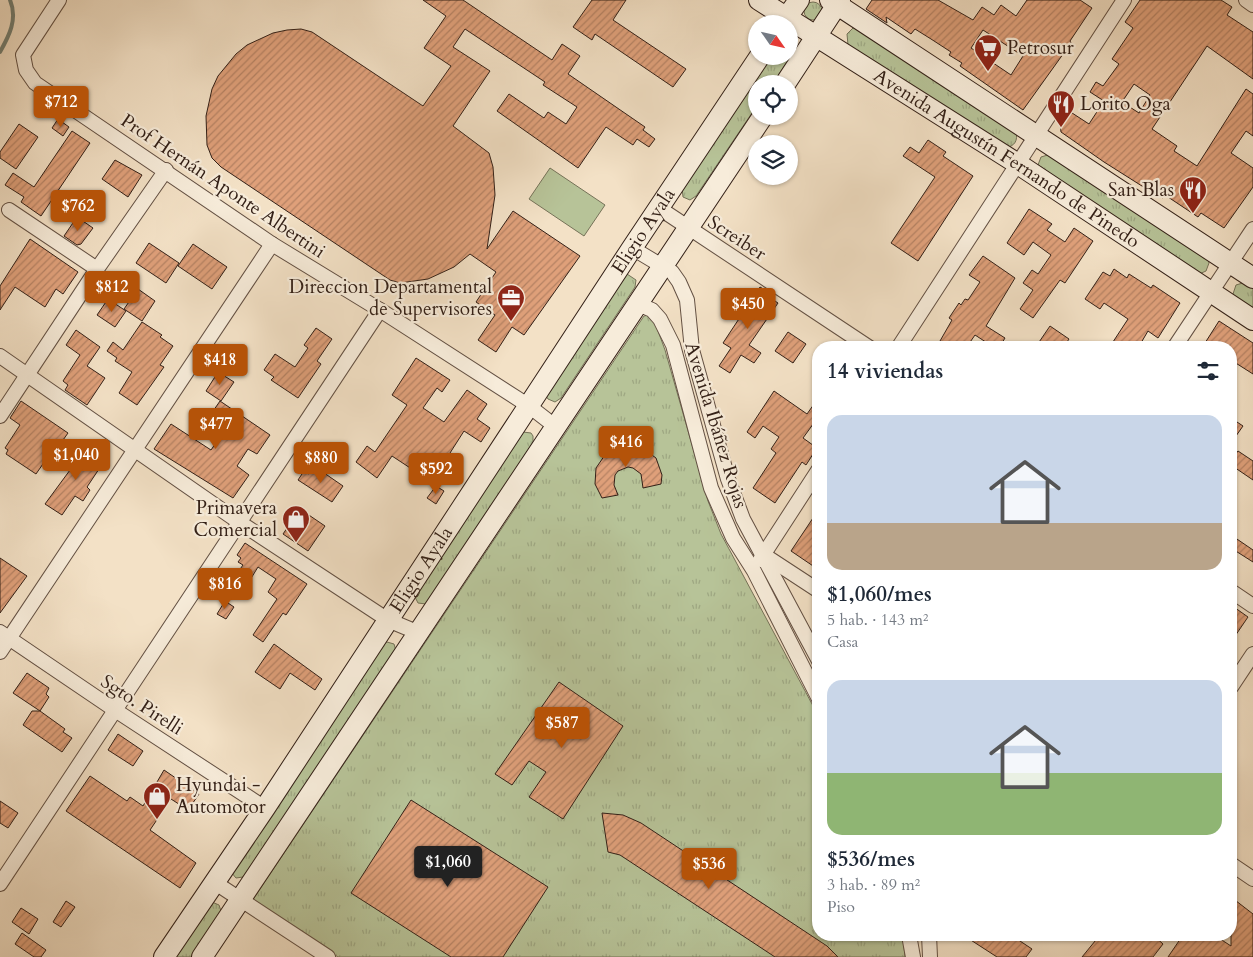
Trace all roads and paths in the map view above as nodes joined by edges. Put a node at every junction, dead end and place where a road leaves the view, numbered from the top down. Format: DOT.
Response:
graph roads {
  1 [pos="59,0"];
  2 [pos="759,0"];
  3 [pos="799,0"];
  4 [pos="1124,0"];
  5 [pos="1246,0"];
  6 [pos="836,1"];
  7 [pos="1253,4"];
  8 [pos="777,15"];
  9 [pos="788,15"];
  10 [pos="798,27"];
  11 [pos="817,36"];
  12 [pos="754,65"];
  13 [pos="791,75"];
  14 [pos="757,125"];
  15 [pos="1036,135"];
  16 [pos="1018,164"];
  17 [pos="166,170"];
  18 [pos="659,208"];
  19 [pos="9,210"];
  20 [pos="688,228"];
  21 [pos="1253,229"];
  22 [pos="272,244"];
  23 [pos="632,248"];
  24 [pos="1230,263"];
  25 [pos="662,267"];
  26 [pos="97,269"];
  27 [pos="1253,278"];
  28 [pos="1211,292"];
  29 [pos="638,304"];
  30 [pos="380,310"];
  31 [pos="1253,320"];
  32 [pos="859,341"];
  33 [pos="903,341"];
  34 [pos="1179,341"];
  35 [pos="0,356"];
  36 [pos="26,375"];
  37 [pos="529,406"];
  38 [pos="0,416"];
  39 [pos="556,427"];
  40 [pos="134,449"];
  41 [pos="812,480"];
  42 [pos="239,522"];
  43 [pos="763,555"];
  44 [pos="754,571"];
  45 [pos="812,586"];
  46 [pos="1237,595"];
  47 [pos="1253,606"];
  48 [pos="388,620"];
  49 [pos="419,633"];
  50 [pos="5,635"];
  51 [pos="812,648"];
  52 [pos="0,652"];
  53 [pos="1253,654"];
  54 [pos="1237,678"];
  55 [pos="812,685"];
  56 [pos="115,710"];
  57 [pos="265,808"];
  58 [pos="1237,868"];
  59 [pos="1253,879"];
  60 [pos="214,882"];
  61 [pos="0,884"];
  62 [pos="241,900"];
  63 [pos="911,941"];
  64 [pos="929,941"];
  65 [pos="164,957"];
  66 [pos="202,957"];
  67 [pos="328,957"];
  68 [pos="913,957"];
  69 [pos="930,957"];
  1 -- 17 [label="street, Prof Hernán Aponte Albertini"];
  2 -- 8 [label="street, Avenida Augustín Fernando de Pinedo"];
  3 -- 9 [label="street"];
  4 -- 15 [label="street"];
  5 -- 7 [label="street"];
  6 -- 11 [label="street"];
  6 -- 15 [label="street, Avenida Augustín Fernando de Pinedo"];
  10 -- 11 [label="street, Avenida Augustín Fernando de Pinedo"];
  11 -- 13 [label="street"];
  11 -- 16 [label="street, Avenida Augustín Fernando de Pinedo"];
  12 -- 18 [label="street, Eligio Ayala"];
  14 -- 20 [label="street, Eligio Ayala"];
  15 -- 16 [label="street"];
  15 -- 24 [label="street, Avenida Augustín Fernando de Pinedo"];
  16 -- 28 [label="street, Avenida Augustín Fernando de Pinedo"];
  16 -- 33 [label="street"];
  17 -- 22 [label="street, Prof Hernán Aponte Albertini"];
  17 -- 26 [label="street"];
  18 -- 20 [label="street, Screiber"];
  18 -- 23 [label="street, Eligio Ayala"];
  19 -- 26 [label="street"];
  20 -- 25 [label="street, Eligio Ayala"];
  20 -- 32 [label="street, Screiber"];
  21 -- 24 [label="street"];
  22 -- 30 [label="street, Prof Hernán Aponte Albertini"];
  22 -- 40 [label="street"];
  23 -- 25 [label="street, Avenida Ibáñez Rojas"];
  23 -- 37 [label="street, Eligio Ayala"];
  24 -- 27 [label="street, Avenida Augustín Fernando de Pinedo"];
  24 -- 28 [label="street"];
  25 -- 29 [label="street, Eligio Ayala"];
  25 -- 43 [label="street, Avenida Ibáñez Rojas"];
  26 -- 36 [label="street"];
  28 -- 31 [label="street, Avenida Augustín Fernando de Pinedo"];
  28 -- 34 [label="street"];
  29 -- 39 [label="street, Eligio Ayala"];
  29 -- 44 [label="street, Avenida Ibáñez Rojas"];
  30 -- 37 [label="street, Prof Hernán Aponte Albertini"];
  30 -- 42 [label="street"];
  35 -- 36 [label="street"];
  36 -- 38 [label="street"];
  36 -- 40 [label="street"];
  37 -- 39 [label="street, Prof Hernán Aponte Albertini"];
  37 -- 48 [label="street, Eligio Ayala"];
  39 -- 49 [label="street, Eligio Ayala"];
  40 -- 42 [label="street"];
  40 -- 50 [label="street"];
  41 -- 43 [label="street"];
  42 -- 48 [label="street"];
  42 -- 56 [label="street"];
  43 -- 44 [label="street"];
  43 -- 45 [label="street"];
  43 -- 51 [label="street, Avenida Ibáñez Rojas"];
  44 -- 55 [label="street, Avenida Ibáñez Rojas"];
  46 -- 47 [label="street"];
  48 -- 49 [label="street"];
  48 -- 57 [label="street, Eligio Ayala"];
  49 -- 62 [label="street, Eligio Ayala"];
  50 -- 52 [label="street"];
  50 -- 56 [label="street, Sgto. Pirelli"];
  53 -- 54 [label="street"];
  56 -- 57 [label="street, Sgto. Pirelli"];
  56 -- 61 [label="street"];
  57 -- 60 [label="street, Eligio Ayala"];
  58 -- 59 [label="street"];
  60 -- 62 [label="street"];
  60 -- 65 [label="street, Eligio Ayala"];
  62 -- 66 [label="street, Eligio Ayala"];
  62 -- 67 [label="street"];
  63 -- 68 [label="street"];
  64 -- 69 [label="street"];
}
